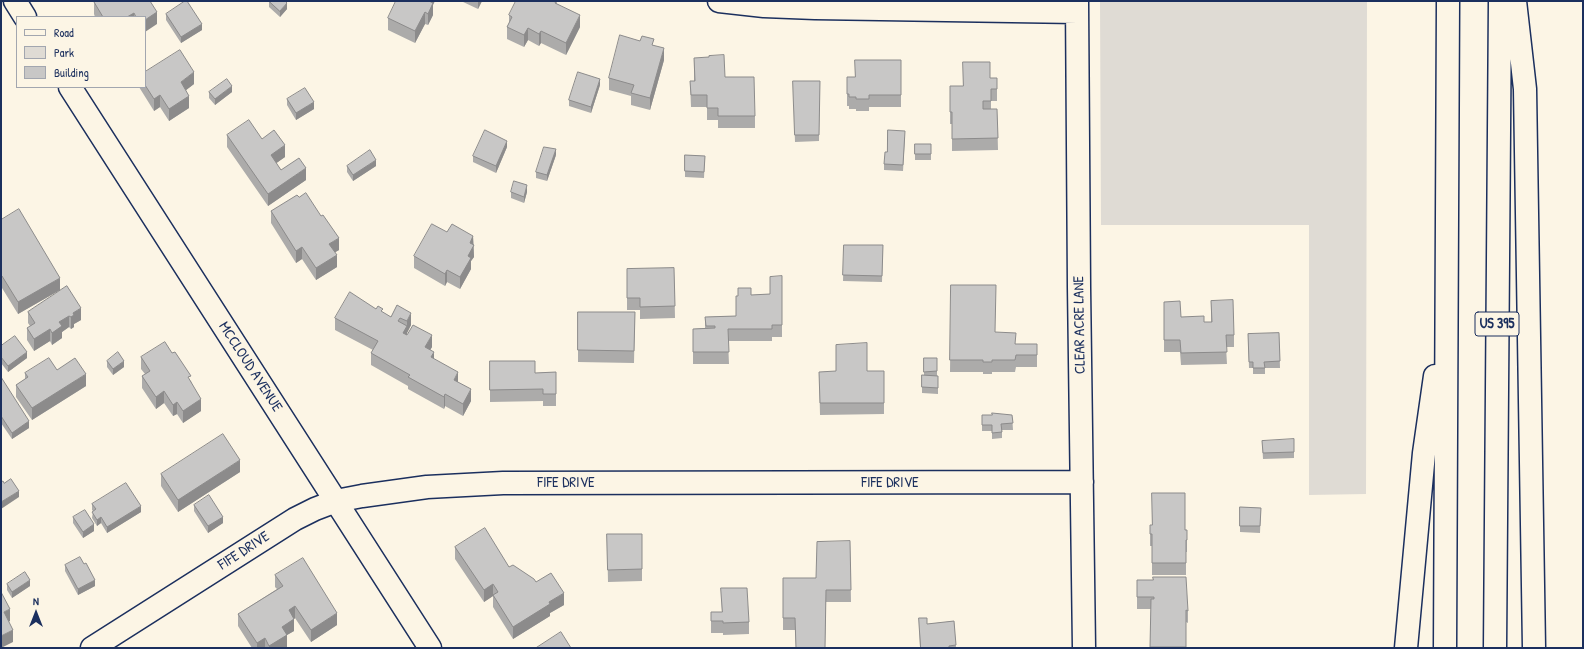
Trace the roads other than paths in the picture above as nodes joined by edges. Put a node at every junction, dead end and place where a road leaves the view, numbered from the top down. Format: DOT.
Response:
graph roads {
  1 [pos="15,1"];
  2 [pos="719,1"];
  3 [pos="1448,1"];
  4 [pos="1500,1"];
  5 [pos="1515,1"];
  6 [pos="1077,6"];
  7 [pos="24,16"];
  8 [pos="71,88"];
  9 [pos="1447,296"];
  10 [pos="1082,482"];
  11 [pos="336,501"];
  12 [pos="92,648"];
  13 [pos="430,648"];
  14 [pos="1084,648"];
  15 [pos="1406,648"];
  16 [pos="1445,648"];
  17 [pos="1495,648"];
  18 [pos="1534,648"];
  1 -- 7 [label="main road"];
  2 -- 6 [label="main road"];
  3 -- 9 [label="main road"];
  4 -- 17 [label="main road, US 395"];
  5 -- 18 [label="main road"];
  6 -- 10 [label="main road, CLEAR ACRE LANE"];
  8 -- 11 [label="main road, MCCLOUD AVENUE"];
  9 -- 15 [label="main road"];
  9 -- 16 [label="main road"];
  10 -- 11 [label="main road, FIFE DRIVE"];
  10 -- 14 [label="main road, CLEAR ACRE LANE"];
  11 -- 12 [label="main road, FIFE DRIVE"];
  11 -- 13 [label="main road, MCCLOUD AVENUE"];
}
